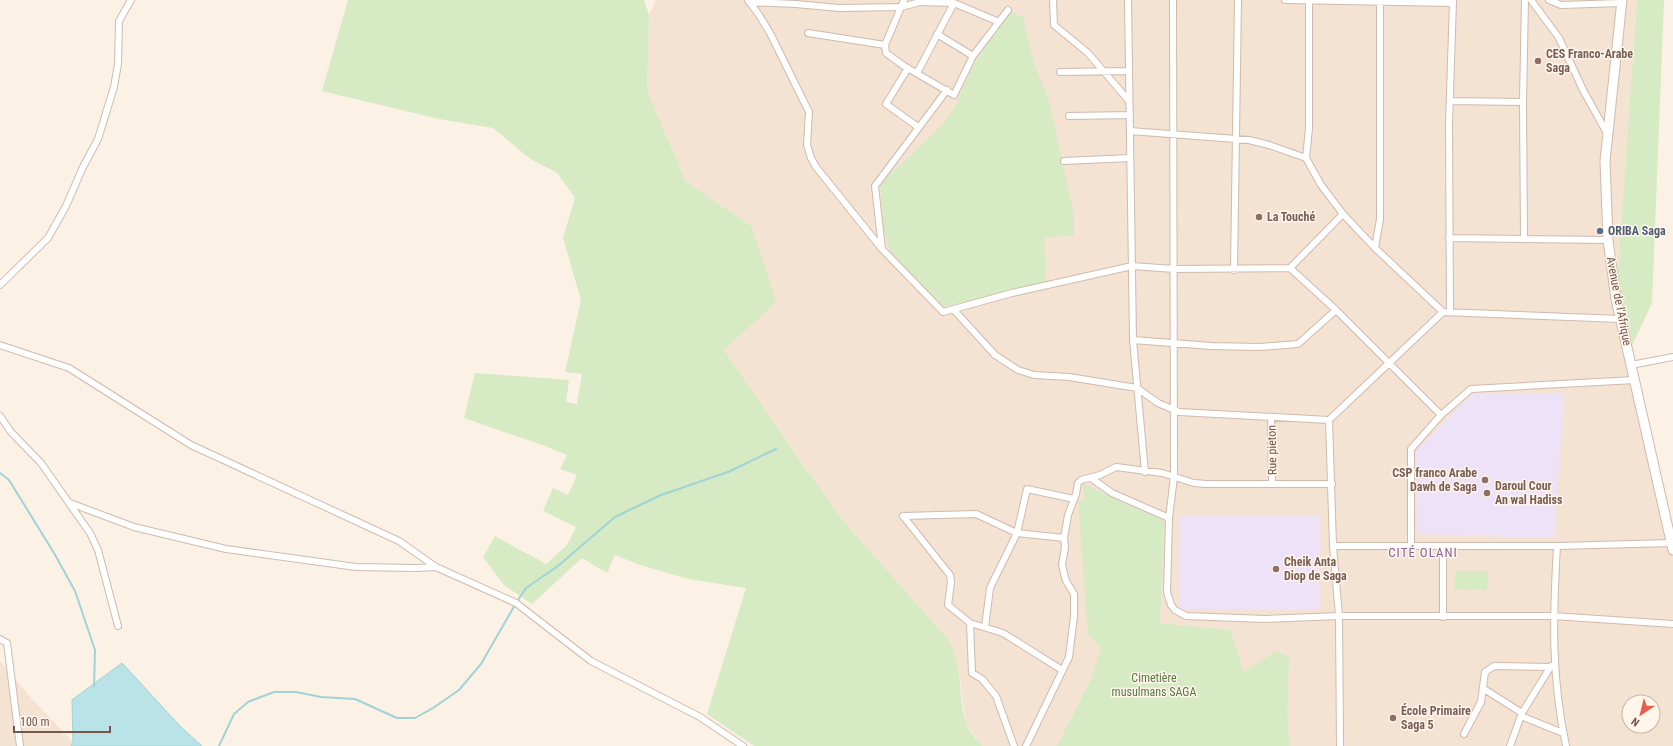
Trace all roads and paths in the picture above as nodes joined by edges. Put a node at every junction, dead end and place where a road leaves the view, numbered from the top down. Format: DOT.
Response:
graph roads {
  1 [pos="131,0"];
  2 [pos="904,0"];
  3 [pos="1053,0"];
  4 [pos="1128,0"];
  5 [pos="1173,0"];
  6 [pos="1238,0"];
  7 [pos="1285,0"];
  8 [pos="1525,0"];
  9 [pos="1530,0"];
  10 [pos="1549,0"];
  11 [pos="748,1"];
  12 [pos="777,1"];
  13 [pos="1309,1"];
  14 [pos="1380,1"];
  15 [pos="1622,1"];
  16 [pos="1453,2"];
  17 [pos="811,3"];
  18 [pos="954,3"];
  19 [pos="901,7"];
  20 [pos="1008,10"];
  21 [pos="999,22"];
  22 [pos="808,33"];
  23 [pos="938,34"];
  24 [pos="885,45"];
  25 [pos="973,56"];
  26 [pos="908,68"];
  27 [pos="1104,71"];
  28 [pos="1129,71"];
  29 [pos="1060,72"];
  30 [pos="917,73"];
  31 [pos="947,90"];
  32 [pos="1129,101"];
  33 [pos="1450,101"];
  34 [pos="1523,102"];
  35 [pos="1130,115"];
  36 [pos="1069,116"];
  37 [pos="918,127"];
  38 [pos="1130,131"];
  39 [pos="1174,134"];
  40 [pos="1608,136"];
  41 [pos="1235,138"];
  42 [pos="1130,158"];
  43 [pos="1306,158"];
  44 [pos="1064,161"];
  45 [pos="1342,214"];
  46 [pos="1449,238"];
  47 [pos="1524,239"];
  48 [pos="1608,240"];
  49 [pos="1375,248"];
  50 [pos="882,249"];
  51 [pos="1132,266"];
  52 [pos="1290,268"];
  53 [pos="1174,270"];
  54 [pos="1234,270"];
  55 [pos="0,286"];
  56 [pos="954,310"];
  57 [pos="1336,310"];
  58 [pos="1446,312"];
  59 [pos="1621,319"];
  60 [pos="1133,340"];
  61 [pos="1174,343"];
  62 [pos="0,345"];
  63 [pos="1673,357"];
  64 [pos="1389,364"];
  65 [pos="1632,365"];
  66 [pos="1635,380"];
  67 [pos="1137,388"];
  68 [pos="1174,411"];
  69 [pos="1441,415"];
  70 [pos="0,416"];
  71 [pos="1271,417"];
  72 [pos="1329,420"];
  73 [pos="1145,472"];
  74 [pos="1174,477"];
  75 [pos="1091,478"];
  76 [pos="1272,484"];
  77 [pos="1332,484"];
  78 [pos="1074,499"];
  79 [pos="70,503"];
  80 [pos="1169,518"];
  81 [pos="1017,533"];
  82 [pos="1064,538"];
  83 [pos="1333,546"];
  84 [pos="1443,546"];
  85 [pos="1558,546"];
  86 [pos="1411,547"];
  87 [pos="1672,547"];
  88 [pos="436,567"];
  89 [pos="1339,616"];
  90 [pos="1553,616"];
  91 [pos="1443,617"];
  92 [pos="970,623"];
  93 [pos="1673,624"];
  94 [pos="118,626"];
  95 [pos="985,627"];
  96 [pos="0,639"];
  97 [pos="1552,666"];
  98 [pos="1062,670"];
  99 [pos="1484,689"];
  100 [pos="1522,714"];
  101 [pos="1563,733"];
  102 [pos="1464,734"];
  103 [pos="20,746"];
  104 [pos="743,746"];
  105 [pos="1014,746"];
  106 [pos="1026,746"];
  107 [pos="1340,746"];
  108 [pos="1510,746"];
  109 [pos="1566,746"];
  1 -- 55 [label="street"];
  2 -- 19 [label="street"];
  3 -- 27 [label="street"];
  4 -- 28 [label="street"];
  5 -- 39 [label="street"];
  6 -- 41 [label="street"];
  7 -- 13 [label="street"];
  8 -- 34 [label="street"];
  9 -- 40 [label="street"];
  10 -- 15 [label="street"];
  11 -- 12 [label="street"];
  11 -- 50 [label="street"];
  12 -- 17 [label="street"];
  13 -- 14 [label="street"];
  13 -- 43 [label="street"];
  14 -- 16 [label="street"];
  14 -- 49 [label="street"];
  15 -- 40 [label="main road, Avenue de l'Afrique"];
  16 -- 33 [label="street"];
  17 -- 19 [label="street"];
  18 -- 19 [label="street"];
  18 -- 21 [label="street"];
  18 -- 23 [label="street"];
  19 -- 24 [label="street"];
  20 -- 21 [label="street"];
  21 -- 25 [label="street"];
  22 -- 24 [label="street"];
  23 -- 25 [label="street"];
  23 -- 30 [label="street"];
  24 -- 26 [label="street"];
  25 -- 31 [label="street"];
  26 -- 30 [label="street"];
  26 -- 37 [label="street"];
  27 -- 28 [label="street"];
  27 -- 29 [label="street"];
  27 -- 32 [label="street"];
  28 -- 32 [label="street"];
  30 -- 31 [label="street"];
  31 -- 37 [label="street"];
  32 -- 35 [label="street"];
  33 -- 34 [label="street"];
  33 -- 46 [label="street"];
  34 -- 47 [label="street"];
  35 -- 36 [label="street"];
  35 -- 38 [label="street"];
  37 -- 50 [label="street"];
  38 -- 39 [label="street"];
  38 -- 42 [label="street"];
  39 -- 41 [label="street"];
  39 -- 53 [label="street"];
  40 -- 48 [label="main road, Avenue de l'Afrique"];
  41 -- 43 [label="street"];
  41 -- 54 [label="street"];
  42 -- 44 [label="street"];
  42 -- 51 [label="street"];
  43 -- 45 [label="street"];
  45 -- 49 [label="street"];
  45 -- 52 [label="street"];
  46 -- 47 [label="street"];
  46 -- 58 [label="street"];
  47 -- 48 [label="street"];
  48 -- 59 [label="main road, Avenue de l'Afrique"];
  49 -- 58 [label="street"];
  50 -- 56 [label="street"];
  51 -- 53 [label="street"];
  51 -- 56 [label="street"];
  51 -- 60 [label="street"];
  52 -- 54 [label="street"];
  52 -- 57 [label="street"];
  53 -- 54 [label="street"];
  53 -- 61 [label="street"];
  56 -- 67 [label="street"];
  57 -- 61 [label="street"];
  57 -- 64 [label="street"];
  58 -- 59 [label="street"];
  58 -- 64 [label="street"];
  59 -- 65 [label="main road, Avenue de l'Afrique"];
  60 -- 61 [label="street"];
  60 -- 67 [label="street"];
  61 -- 68 [label="street"];
  62 -- 88 [label="street"];
  63 -- 65 [label="street"];
  64 -- 69 [label="street"];
  64 -- 72 [label="street"];
  65 -- 66 [label="main road, Avenue de l'Afrique"];
  66 -- 69 [label="street"];
  66 -- 87 [label="main road, Avenue de l'Afrique"];
  67 -- 68 [label="street"];
  67 -- 73 [label="street"];
  68 -- 71 [label="street"];
  68 -- 74 [label="street"];
  69 -- 86 [label="street"];
  70 -- 79 [label="street"];
  71 -- 72 [label="street"];
  71 -- 76 [label="street, Rue pieton"];
  72 -- 77 [label="street"];
  73 -- 74 [label="street"];
  73 -- 75 [label="street"];
  74 -- 76 [label="street"];
  74 -- 80 [label="street"];
  75 -- 78 [label="street"];
  75 -- 80 [label="street"];
  76 -- 77 [label="street"];
  77 -- 83 [label="street"];
  78 -- 81 [label="street"];
  78 -- 82 [label="street"];
  79 -- 88 [label="street"];
  79 -- 94 [label="street"];
  80 -- 89 [label="street"];
  81 -- 82 [label="street"];
  81 -- 92 [label="street"];
  81 -- 95 [label="street"];
  82 -- 98 [label="street"];
  83 -- 86 [label="street"];
  83 -- 89 [label="street"];
  84 -- 85 [label="street"];
  84 -- 86 [label="street"];
  84 -- 91 [label="street"];
  85 -- 87 [label="street"];
  85 -- 90 [label="street"];
  88 -- 104 [label="street"];
  89 -- 91 [label="street"];
  89 -- 107 [label="street"];
  90 -- 91 [label="street"];
  90 -- 93 [label="street"];
  90 -- 97 [label="street"];
  92 -- 95 [label="street"];
  92 -- 105 [label="street"];
  95 -- 98 [label="street"];
  96 -- 103 [label="street"];
  97 -- 99 [label="street"];
  97 -- 100 [label="street"];
  97 -- 101 [label="street"];
  98 -- 106 [label="street"];
  99 -- 100 [label="street"];
  99 -- 102 [label="street"];
  100 -- 101 [label="street"];
  100 -- 108 [label="street"];
  101 -- 109 [label="street"];
}
